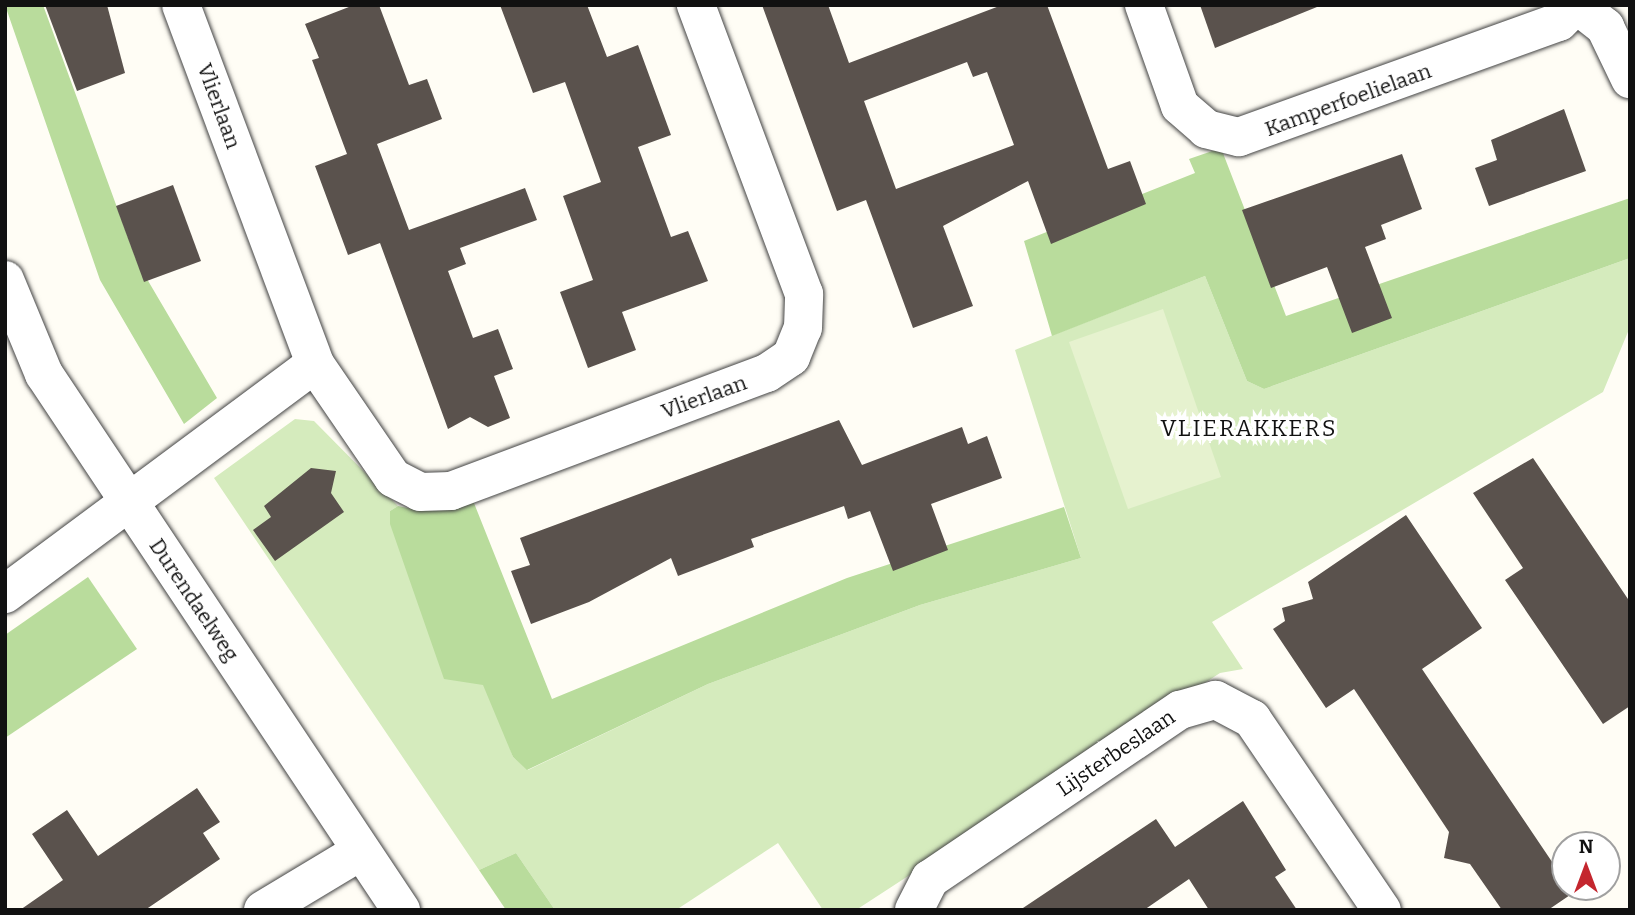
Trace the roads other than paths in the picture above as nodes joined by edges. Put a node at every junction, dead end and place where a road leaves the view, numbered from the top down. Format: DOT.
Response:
graph roads {
  1 [pos="181,5"];
  2 [pos="696,5"];
  3 [pos="1144,5"];
  4 [pos="1576,5"];
  5 [pos="1630,79"];
  6 [pos="5,279"];
  7 [pos="315,364"];
  8 [pos="131,506"];
  9 [pos="5,594"];
  10 [pos="361,851"];
  11 [pos="263,910"];
  12 [pos="401,910"];
  13 [pos="914,910"];
  14 [pos="1382,910"];
  1 -- 7 [label="street, Vlierlaan"];
  2 -- 7 [label="street, Vlierlaan"];
  3 -- 4 [label="street, Kamperfoelielaan"];
  4 -- 5 [label="street, Kamperfoelielaan"];
  6 -- 8 [label="street, Durendaelweg"];
  7 -- 8 [label="street"];
  8 -- 9 [label="street"];
  8 -- 10 [label="street, Durendaelweg"];
  10 -- 11 [label="street"];
  10 -- 12 [label="street, Durendaelweg"];
  13 -- 14 [label="street, Lijsterbeslaan"];
}
